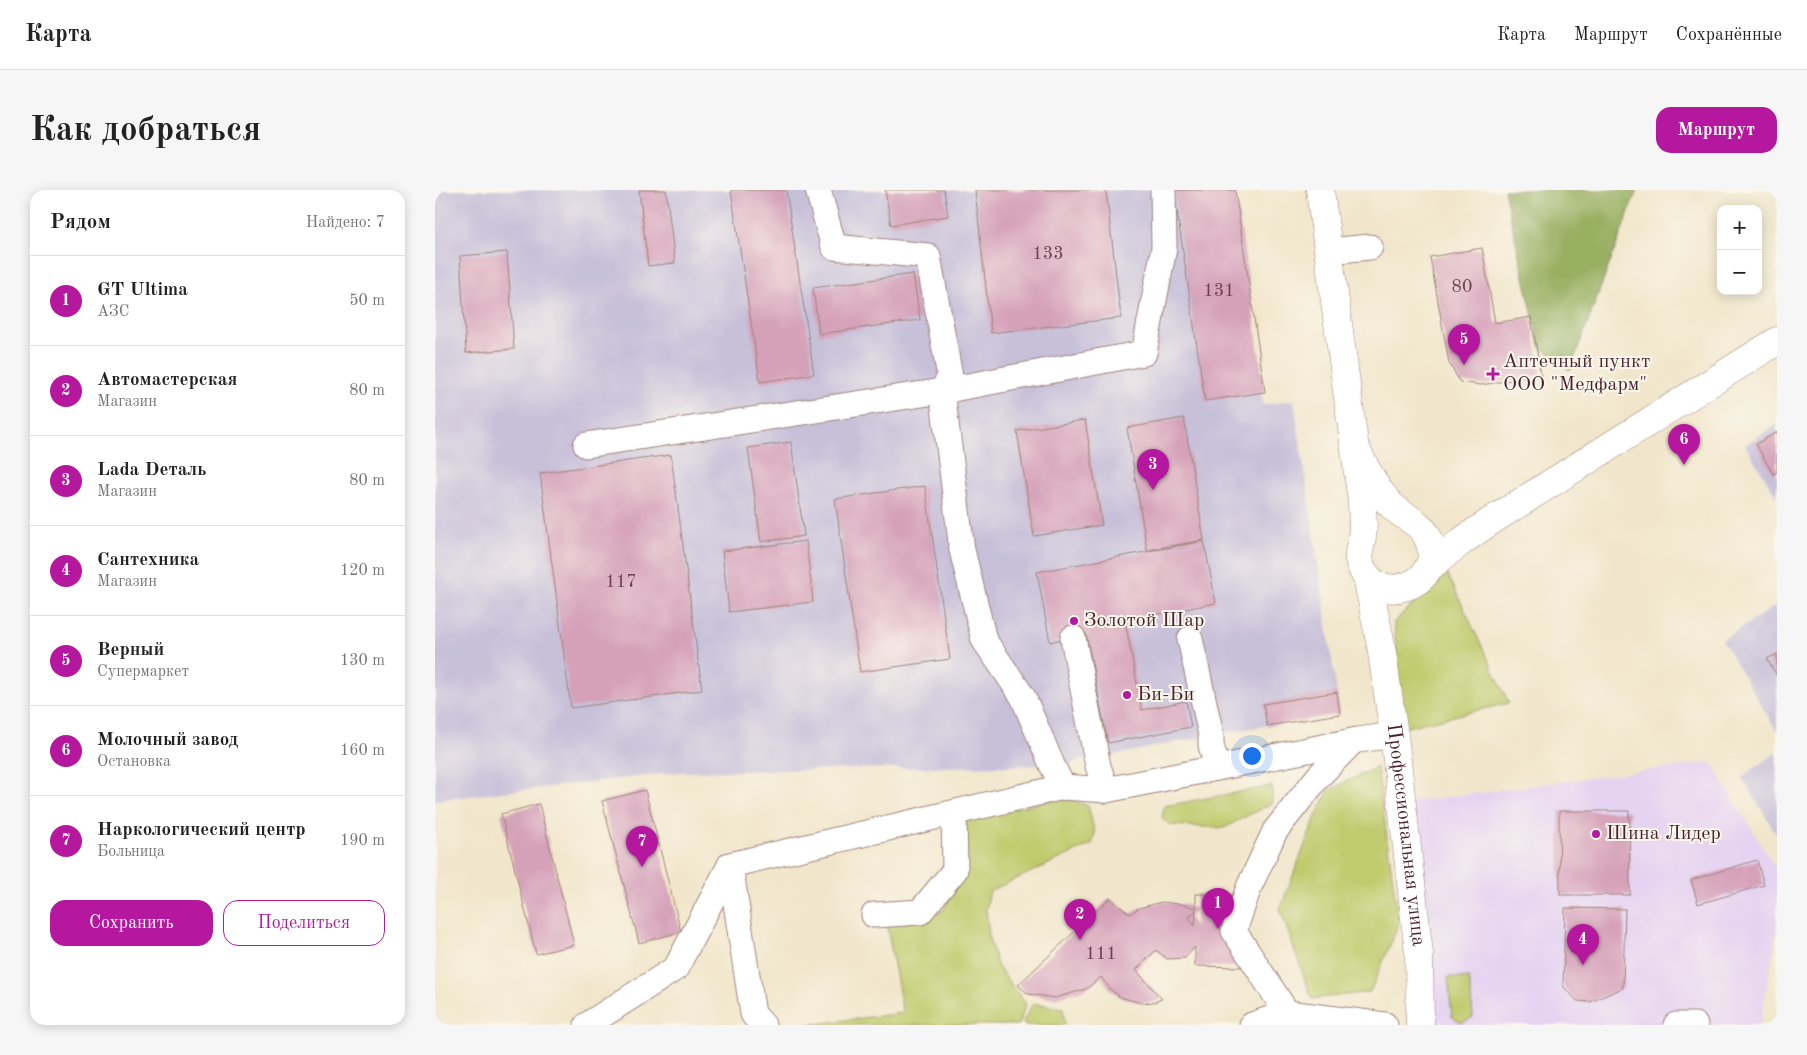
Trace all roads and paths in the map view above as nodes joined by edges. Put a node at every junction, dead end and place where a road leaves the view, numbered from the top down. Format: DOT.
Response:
graph roads {
  1 [pos="818,190"];
  2 [pos="1163,190"];
  3 [pos="1320,190"];
  4 [pos="1370,247"];
  5 [pos="1329,251"];
  6 [pos="1777,341"];
  7 [pos="942,391"];
  8 [pos="586,445"];
  9 [pos="1355,446"];
  10 [pos="1491,521"];
  11 [pos="1414,523"];
  12 [pos="1362,537"];
  13 [pos="1428,568"];
  14 [pos="1367,576"];
  15 [pos="1405,588"];
  16 [pos="1073,638"];
  17 [pos="1190,639"];
  18 [pos="1381,646"];
  19 [pos="1394,735"];
  20 [pos="1353,741"];
  21 [pos="1217,768"];
  22 [pos="1063,787"];
  23 [pos="1106,790"];
  24 [pos="954,813"];
  25 [pos="730,866"];
  26 [pos="874,914"];
  27 [pos="1285,1019"];
  28 [pos="587,1025"];
  29 [pos="763,1025"];
  30 [pos="1252,1025"];
  31 [pos="1385,1025"];
  32 [pos="1420,1025"];
  33 [pos="1676,1025"];
  34 [pos="1695,1025"];
  1 -- 7 [label="lane"];
  2 -- 7 [label="lane"];
  3 -- 5 [label="main road, Профессиональная улица"];
  4 -- 5 [label="lane"];
  5 -- 9 [label="main road, Профессиональная улица"];
  6 -- 10 [label="main road"];
  7 -- 8 [label="lane"];
  7 -- 22 [label="lane"];
  9 -- 11 [label="main road, Профессиональная улица"];
  9 -- 12 [label="main road, Профессиональная улица"];
  10 -- 11 [label="main road"];
  10 -- 13 [label="main road"];
  11 -- 12 [label="main road"];
  11 -- 13 [label="main road, Профессиональная улица"];
  12 -- 14 [label="main road, Профессиональная улица"];
  13 -- 15 [label="main road, Профессиональная улица"];
  14 -- 15 [label="main road"];
  14 -- 18 [label="main road, Профессиональная улица"];
  15 -- 18 [label="main road, Профессиональная улица"];
  16 -- 23 [label="lane"];
  17 -- 21 [label="lane"];
  18 -- 19 [label="main road, Профессиональная улица"];
  19 -- 20 [label="lane"];
  19 -- 32 [label="main road, Профессиональная улица"];
  20 -- 21 [label="lane"];
  20 -- 27 [label="lane"];
  21 -- 23 [label="lane"];
  22 -- 23 [label="lane"];
  22 -- 24 [label="lane"];
  24 -- 25 [label="lane"];
  24 -- 26 [label="lane"];
  25 -- 28 [label="lane"];
  25 -- 29 [label="lane"];
  27 -- 30 [label="lane"];
  27 -- 31 [label="lane"];
  33 -- 34 [label="lane"];
}
